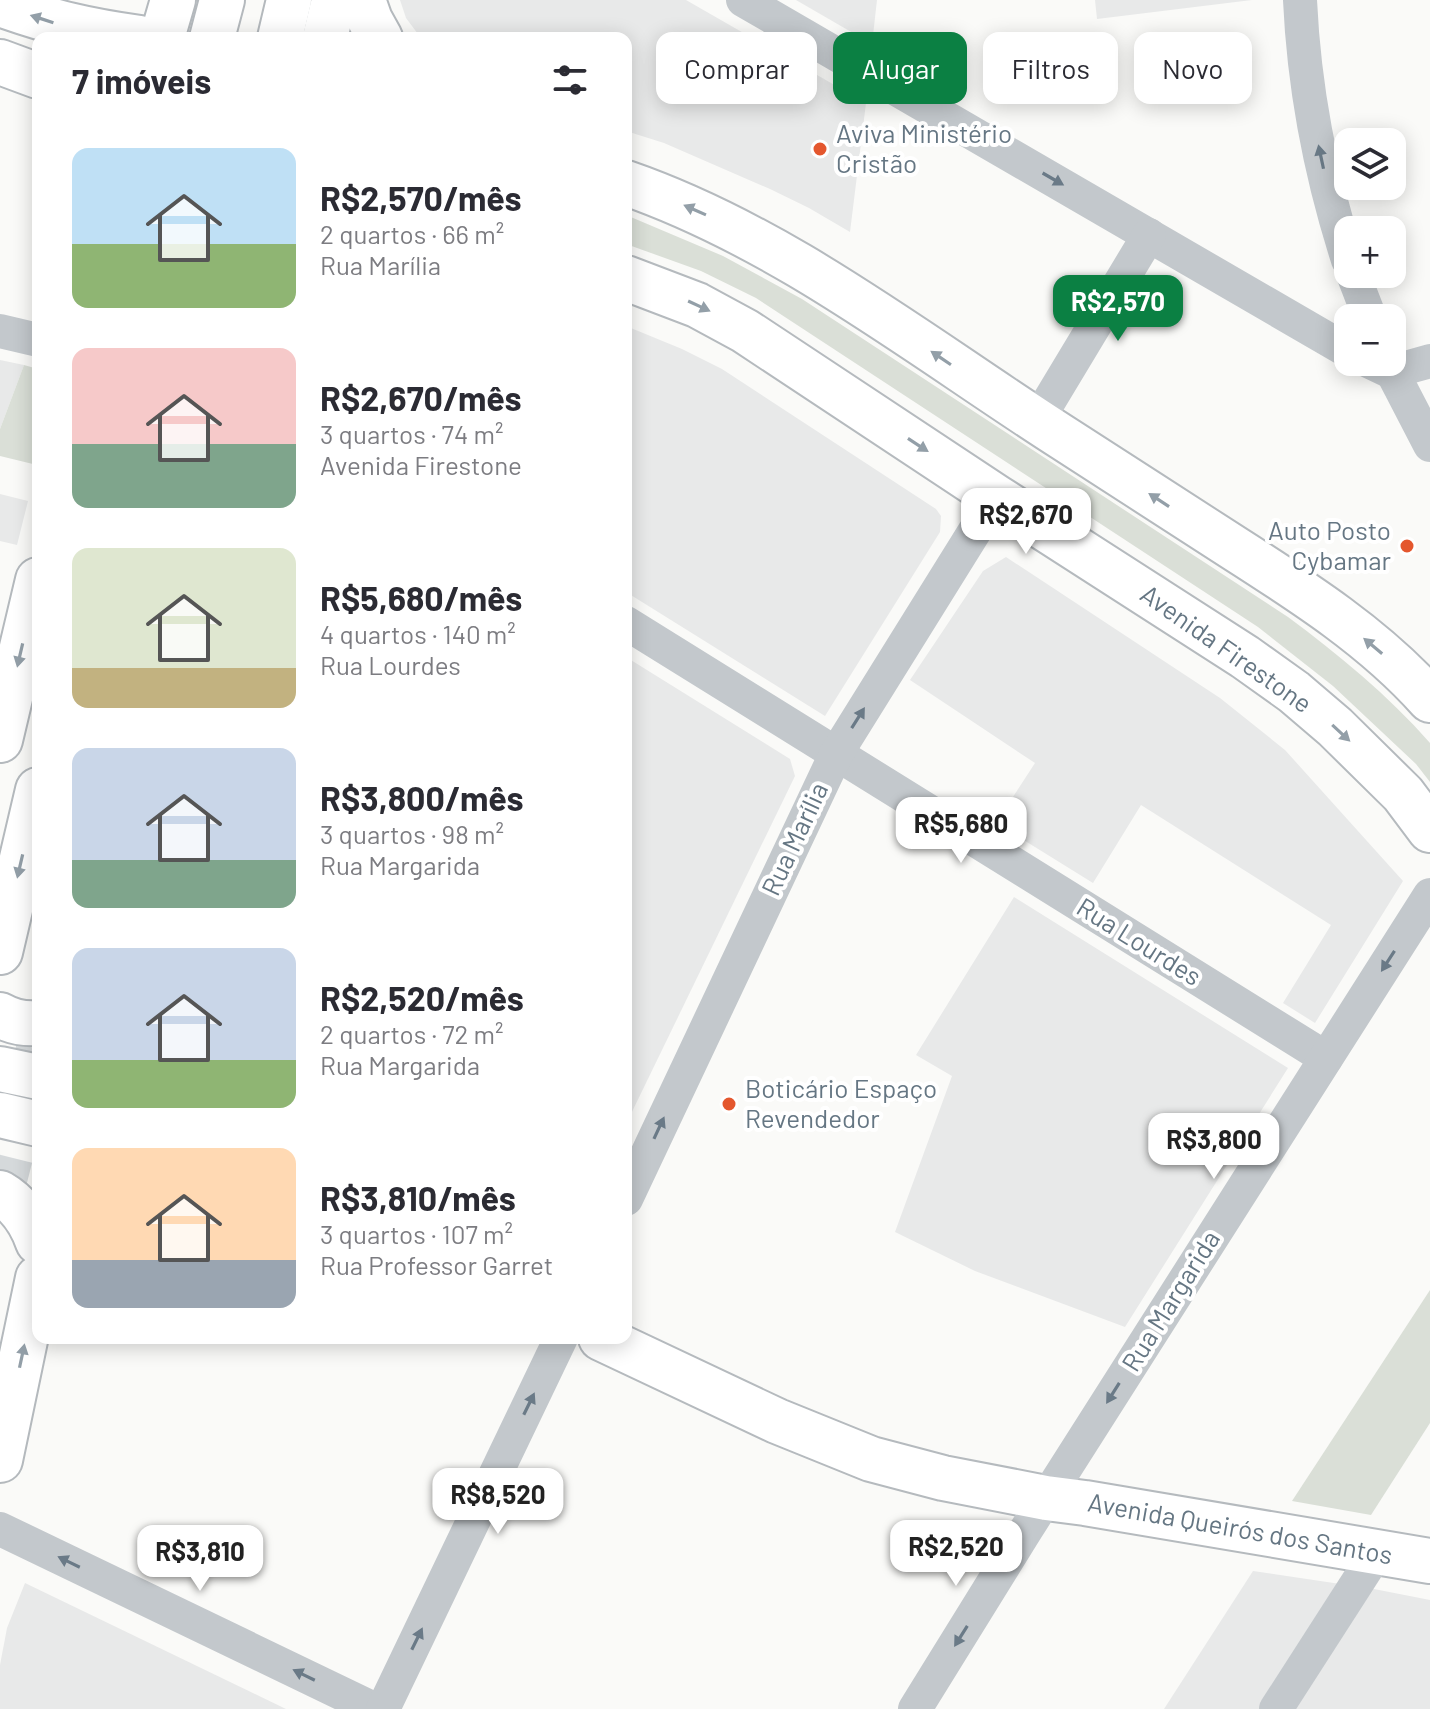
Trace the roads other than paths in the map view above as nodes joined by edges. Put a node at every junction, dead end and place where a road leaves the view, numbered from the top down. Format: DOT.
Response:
graph roads {
  1 [pos="173,0"];
  2 [pos="222,0"];
  3 [pos="289,0"];
  4 [pos="334,0"];
  5 [pos="363,0"];
  6 [pos="743,0"];
  7 [pos="1300,0"];
  8 [pos="0,4"];
  9 [pos="96,32"];
  10 [pos="164,32"];
  11 [pos="214,32"];
  12 [pos="281,32"];
  13 [pos="326,32"];
  14 [pos="377,32"];
  15 [pos="0,62"];
  16 [pos="32,74"];
  17 [pos="632,185"];
  18 [pos="1335,216"];
  19 [pos="1149,235"];
  20 [pos="632,280"];
  21 [pos="0,331"];
  22 [pos="32,339"];
  23 [pos="1334,343"];
  24 [pos="1430,361"];
  25 [pos="1406,363"];
  26 [pos="1389,376"];
  27 [pos="1037,421"];
  28 [pos="1430,445"];
  29 [pos="996,497"];
  30 [pos="32,605"];
  31 [pos="632,627"];
  32 [pos="1430,700"];
  33 [pos="0,740"];
  34 [pos="836,754"];
  35 [pos="32,816"];
  36 [pos="1430,830"];
  37 [pos="1430,895"];
  38 [pos="0,952"];
  39 [pos="0,1015"];
  40 [pos="32,1024"];
  41 [pos="1326,1058"];
  42 [pos="0,1069"];
  43 [pos="32,1076"];
  44 [pos="0,1115"];
  45 [pos="32,1123"];
  46 [pos="632,1186"];
  47 [pos="0,1193"];
  48 [pos="32,1230"];
  49 [pos="32,1307"];
  50 [pos="558,1344"];
  51 [pos="614,1344"];
  52 [pos="0,1460"];
  53 [pos="1046,1498"];
  54 [pos="0,1529"];
  55 [pos="1377,1552"];
  56 [pos="1430,1561"];
  57 [pos="374,1709"];
  58 [pos="383,1709"];
  59 [pos="915,1709"];
  60 [pos="1276,1709"];
  1 -- 10 [label="main road"];
  2 -- 11 [label="main road"];
  3 -- 12 [label="main road"];
  4 -- 13 [label="main road"];
  5 -- 14 [label="main road"];
  6 -- 19 [label="street, one-way"];
  18 -- 7 [label="street, one-way"];
  9 -- 8 [label="main road, one-way"];
  15 -- 16 [label="main road"];
  27 -- 17 [label="main road, one-way"];
  19 -- 23 [label="street"];
  19 -- 27 [label="street"];
  20 -- 29 [label="main road, Avenida Firestone, one-way"];
  21 -- 22 [label="street"];
  24 -- 25 [label="street"];
  26 -- 28 [label="street"];
  32 -- 27 [label="main road, one-way"];
  34 -- 29 [label="street, Rua Marília, one-way"];
  29 -- 36 [label="main road, Avenida Firestone, one-way"];
  30 -- 33 [label="main road, one-way"];
  31 -- 34 [label="street, Rua Lourdes"];
  34 -- 41 [label="street, Rua Lourdes"];
  46 -- 34 [label="street, Rua Marília, one-way"];
  35 -- 38 [label="main road, one-way"];
  37 -- 41 [label="street, Rua Margarida, one-way"];
  39 -- 40 [label="main road"];
  41 -- 53 [label="street, Rua Margarida, one-way"];
  42 -- 43 [label="main road"];
  44 -- 45 [label="main road"];
  47 -- 48 [label="main road"];
  52 -- 49 [label="main road, one-way"];
  58 -- 50 [label="street, one-way"];
  51 -- 53 [label="main road, Avenida Queirós dos Santos"];
  53 -- 55 [label="main road, Avenida Queirós dos Santos"];
  53 -- 59 [label="street, Rua Margarida, one-way"];
  57 -- 54 [label="street, one-way"];
  55 -- 56 [label="main road, Avenida Queirós dos Santos"];
  55 -- 60 [label="street"];
}
